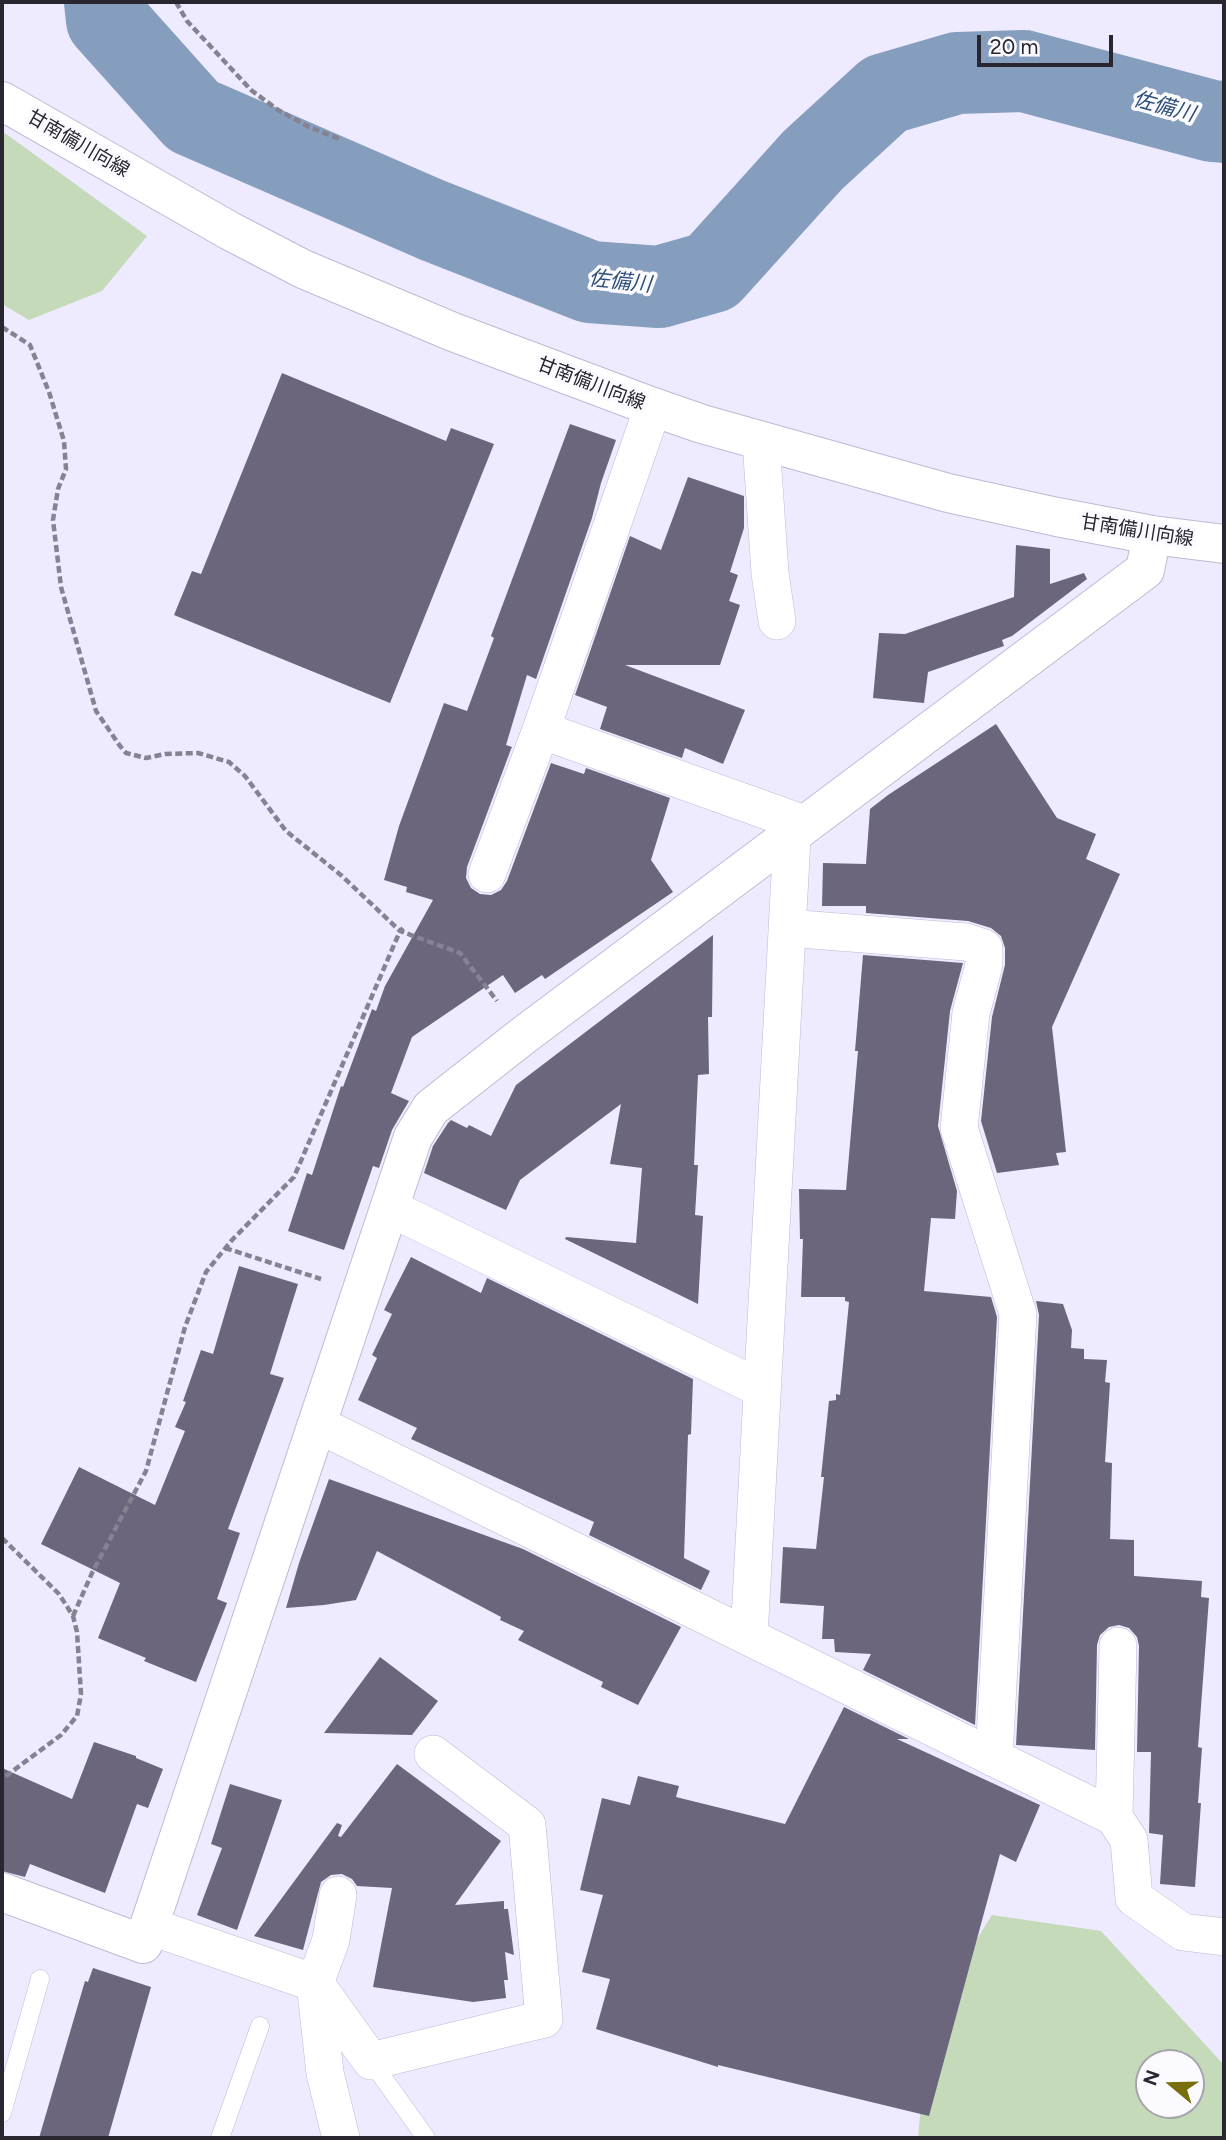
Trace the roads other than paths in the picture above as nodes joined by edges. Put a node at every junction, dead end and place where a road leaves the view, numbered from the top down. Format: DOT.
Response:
graph roads {
  1 [pos="2,101"];
  2 [pos="653,407"];
  3 [pos="761,441"];
  4 [pos="1152,535"];
  5 [pos="1224,544"];
  6 [pos="776,621"];
  7 [pos="541,730"];
  8 [pos="792,835"];
  9 [pos="487,874"];
  10 [pos="787,928"];
  11 [pos="390,1208"];
  12 [pos="762,1390"];
  13 [pos="317,1424"];
  14 [pos="749,1637"];
  15 [pos="1118,1646"];
  16 [pos="433,1754"];
  17 [pos="994,1758"];
  18 [pos="1114,1817"];
  19 [pos="2,1892"];
  20 [pos="338,1895"];
  21 [pos="149,1926"];
  22 [pos="1224,1937"];
  23 [pos="40,1979"];
  24 [pos="315,1983"];
  25 [pos="260,2026"];
  26 [pos="371,2061"];
  27 [pos="2,2113"];
  28 [pos="220,2138"];
  29 [pos="341,2138"];
  30 [pos="426,2138"];
  1 -- 2 [label="street, 甘南備川向線"];
  2 -- 3 [label="street, 甘南備川向線"];
  2 -- 7 [label="street"];
  3 -- 4 [label="street, 甘南備川向線"];
  3 -- 6 [label="street"];
  4 -- 5 [label="street, 甘南備川向線"];
  4 -- 8 [label="street"];
  7 -- 8 [label="street"];
  7 -- 9 [label="street"];
  8 -- 10 [label="street"];
  8 -- 11 [label="street"];
  10 -- 12 [label="street"];
  10 -- 17 [label="street"];
  11 -- 12 [label="street"];
  11 -- 13 [label="street"];
  12 -- 14 [label="street"];
  13 -- 14 [label="street"];
  13 -- 21 [label="street"];
  14 -- 17 [label="street"];
  15 -- 18 [label="street"];
  16 -- 26 [label="street"];
  17 -- 18 [label="street"];
  18 -- 22 [label="street"];
  19 -- 21 [label="street"];
  20 -- 24 [label="street"];
  21 -- 24 [label="street"];
  23 -- 27 [label="lane"];
  24 -- 26 [label="street"];
  24 -- 29 [label="street"];
  25 -- 28 [label="lane"];
  26 -- 30 [label="lane"];
}
